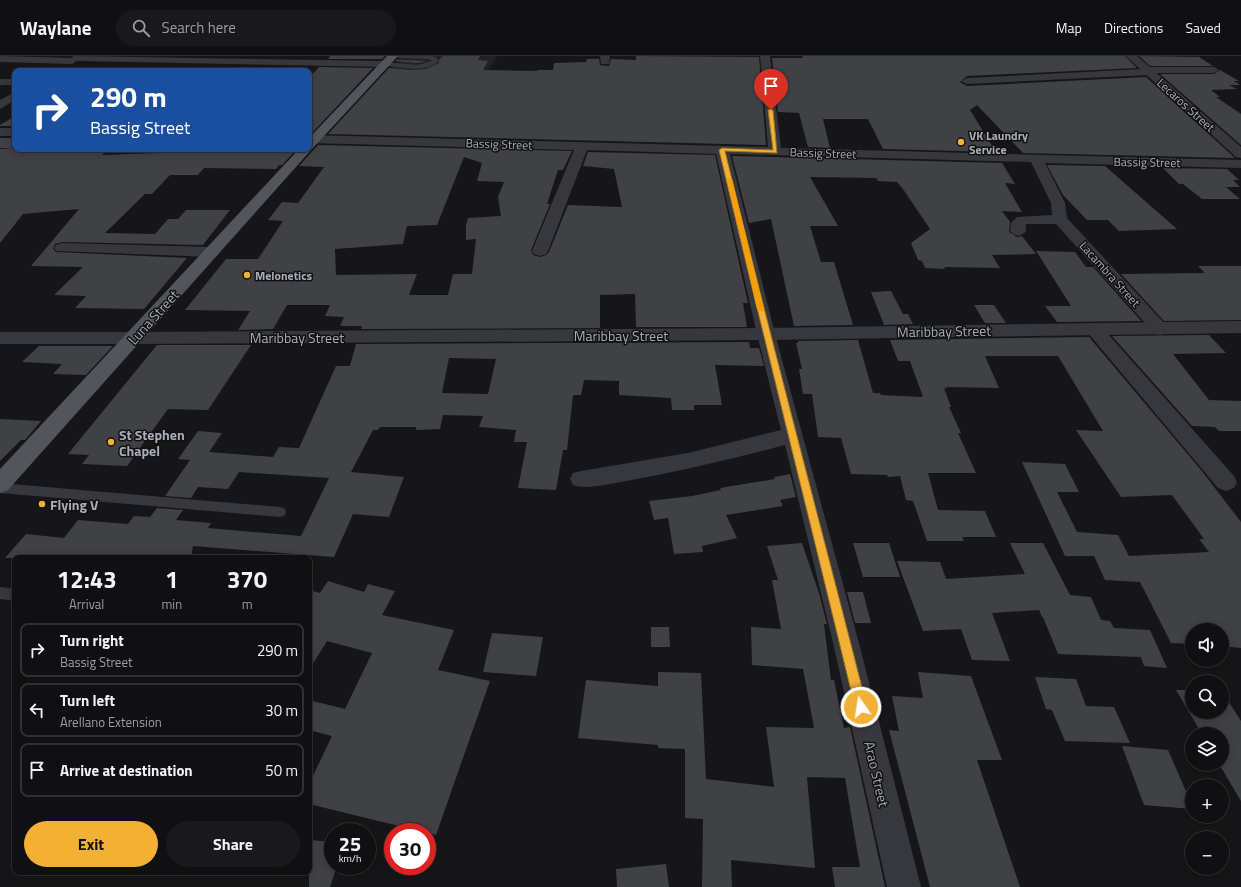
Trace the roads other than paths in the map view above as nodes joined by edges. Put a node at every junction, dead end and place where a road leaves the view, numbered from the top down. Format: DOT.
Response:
graph roads {
  1 [pos="399,56"];
  2 [pos="765,56"];
  3 [pos="1130,56"];
  4 [pos="76,58"];
  5 [pos="0,60"];
  6 [pos="389,60"];
  7 [pos="59,68"];
  8 [pos="1214,70"];
  9 [pos="1148,71"];
  10 [pos="967,81"];
  11 [pos="0,82"];
  12 [pos="12,82"];
  13 [pos="12,97"];
  14 [pos="0,105"];
  15 [pos="0,132"];
  16 [pos="12,132"];
  17 [pos="312,141"];
  18 [pos="312,143"];
  19 [pos="582,146"];
  20 [pos="722,150"];
  21 [pos="775,151"];
  22 [pos="302,152"];
  23 [pos="1241,154"];
  24 [pos="1036,159"];
  25 [pos="1241,164"];
  26 [pos="1060,219"];
  27 [pos="1018,231"];
  28 [pos="62,248"];
  29 [pos="540,251"];
  30 [pos="212,252"];
  31 [pos="1241,327"];
  32 [pos="1160,328"];
  33 [pos="1094,330"];
  34 [pos="766,334"];
  35 [pos="0,338"];
  36 [pos="134,338"];
  37 [pos="793,435"];
  38 [pos="581,479"];
  39 [pos="1226,482"];
  40 [pos="0,484"];
  41 [pos="0,488"];
  42 [pos="280,512"];
  43 [pos="0,593"];
  44 [pos="12,595"];
  45 [pos="904,887"];
  1 -- 6 [label="lane"];
  2 -- 21 [label="street"];
  3 -- 9 [label="street, Lecaros Street"];
  4 -- 5 [label="street"];
  4 -- 6 [label="street"];
  4 -- 7 [label="street"];
  6 -- 17 [label="main road, Luna Street"];
  8 -- 9 [label="street"];
  9 -- 10 [label="street"];
  9 -- 23 [label="street, Lecaros Street"];
  11 -- 12 [label="street"];
  13 -- 14 [label="street"];
  15 -- 16 [label="street"];
  18 -- 19 [label="street, Bassig Street"];
  19 -- 20 [label="street, Bassig Street"];
  19 -- 29 [label="street"];
  20 -- 21 [label="street, Bassig Street"];
  20 -- 34 [label="street, Arao Street"];
  21 -- 24 [label="street, Bassig Street"];
  22 -- 30 [label="main road, Luna Street"];
  24 -- 25 [label="street, Bassig Street"];
  24 -- 26 [label="street"];
  26 -- 27 [label="street"];
  26 -- 32 [label="street, Lacambra Street"];
  28 -- 30 [label="street"];
  30 -- 36 [label="main road, Luna Street"];
  31 -- 32 [label="street, Maribbay Street"];
  32 -- 33 [label="street, Maribbay Street"];
  33 -- 34 [label="street, Maribbay Street"];
  33 -- 39 [label="street"];
  34 -- 36 [label="street, Maribbay Street"];
  34 -- 37 [label="street, Arao Street"];
  35 -- 36 [label="street, Maribbay Street"];
  36 -- 40 [label="main road, Luna Street"];
  37 -- 38 [label="street"];
  37 -- 45 [label="street, Arao Street"];
  41 -- 42 [label="lane"];
  43 -- 44 [label="lane"];
}
